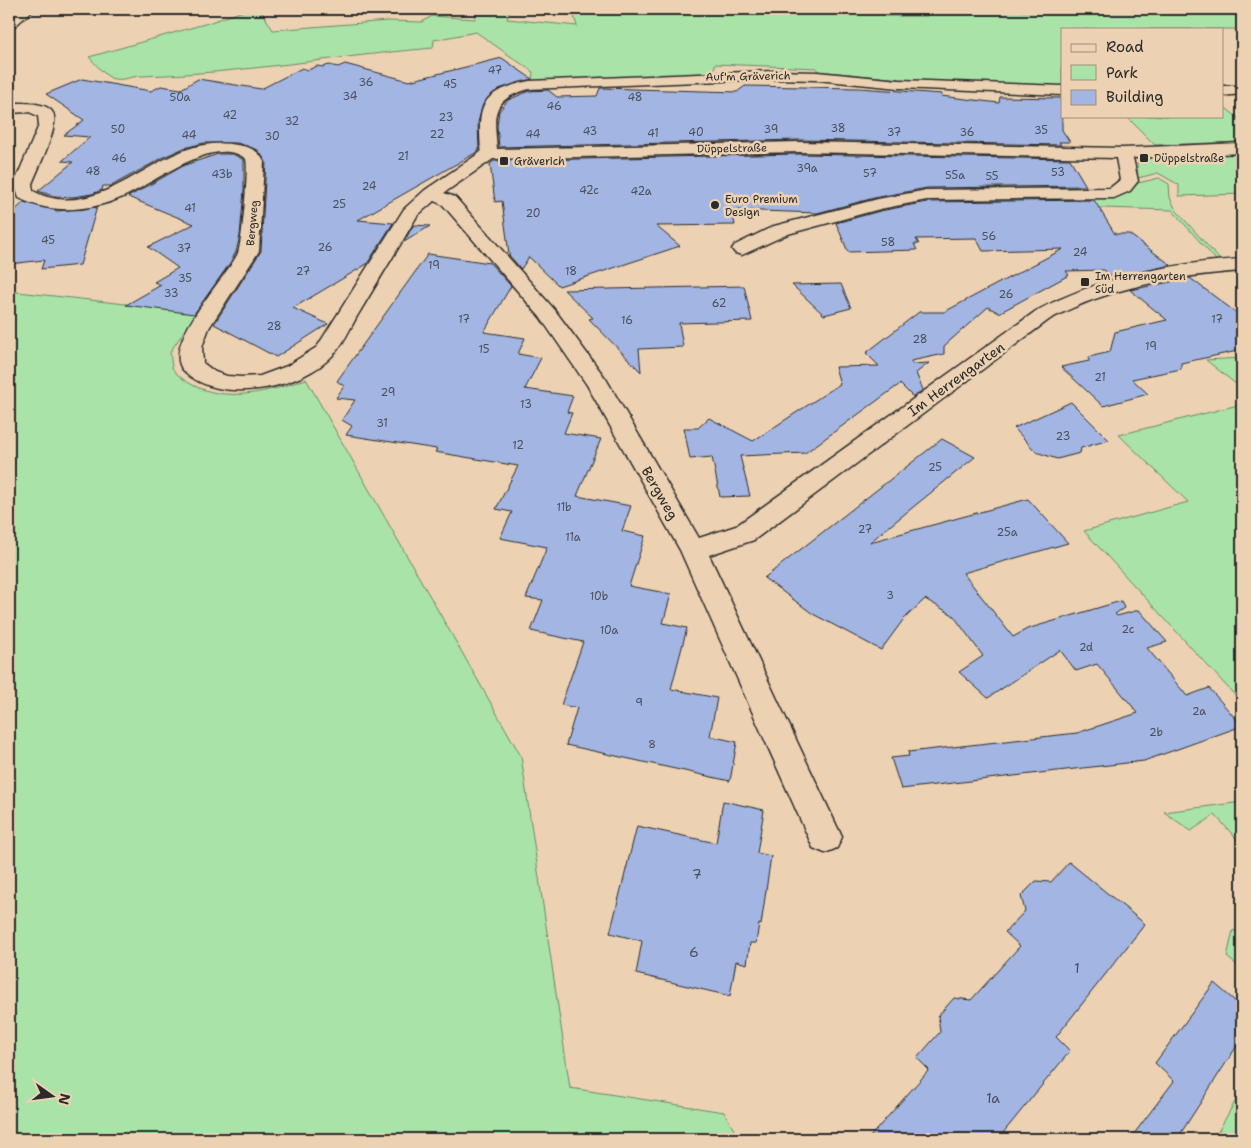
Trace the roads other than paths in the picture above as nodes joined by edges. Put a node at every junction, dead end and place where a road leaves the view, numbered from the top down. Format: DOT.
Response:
graph roads {
  1 [pos="28,9"];
  2 [pos="9,24"];
  3 [pos="1242,90"];
  4 [pos="1061,91"];
  5 [pos="1224,91"];
  6 [pos="9,108"];
  7 [pos="1242,148"];
  8 [pos="1124,153"];
  9 [pos="490,154"];
  10 [pos="431,194"];
  11 [pos="742,249"];
  12 [pos="1242,266"];
  13 [pos="692,550"];
  14 [pos="825,837"];
  1 -- 2 [label="street"];
  3 -- 5 [label="street"];
  4 -- 9 [label="street, Auf'm Gräverich"];
  6 -- 10 [label="street, Bergweg"];
  7 -- 8 [label="street, Düppelstraße"];
  8 -- 9 [label="street, Düppelstraße"];
  8 -- 11 [label="street"];
  9 -- 10 [label="street, Bergweg"];
  10 -- 13 [label="street, Bergweg"];
  12 -- 13 [label="street, Im Herrengarten"];
  13 -- 14 [label="street, Bergweg"];
}
